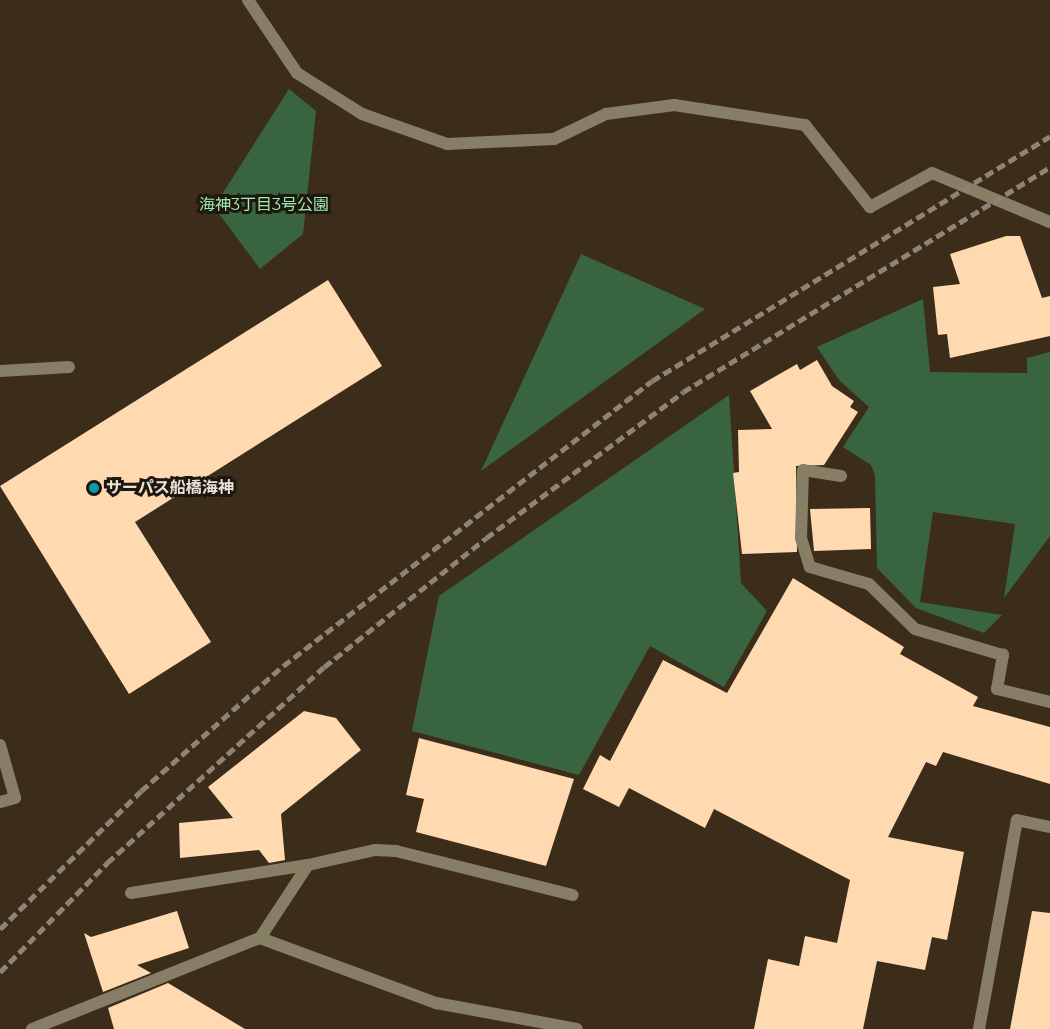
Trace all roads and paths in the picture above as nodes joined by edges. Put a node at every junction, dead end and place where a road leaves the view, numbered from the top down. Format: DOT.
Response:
graph roads {
  1 [pos="248,0"];
  2 [pos="1050,222"];
  3 [pos="69,366"];
  4 [pos="0,371"];
  5 [pos="841,476"];
  6 [pos="1050,702"];
  7 [pos="0,745"];
  8 [pos="0,802"];
  9 [pos="1050,826"];
  10 [pos="308,865"];
  11 [pos="131,893"];
  12 [pos="573,895"];
  13 [pos="260,938"];
  14 [pos="32,1029"];
  15 [pos="577,1029"];
  16 [pos="979,1029"];
  1 -- 2 [label="street"];
  3 -- 4 [label="street"];
  5 -- 6 [label="street"];
  7 -- 8 [label="street"];
  9 -- 16 [label="street"];
  10 -- 11 [label="street"];
  10 -- 12 [label="street"];
  10 -- 13 [label="street"];
  13 -- 14 [label="street"];
  13 -- 15 [label="street"];
}
